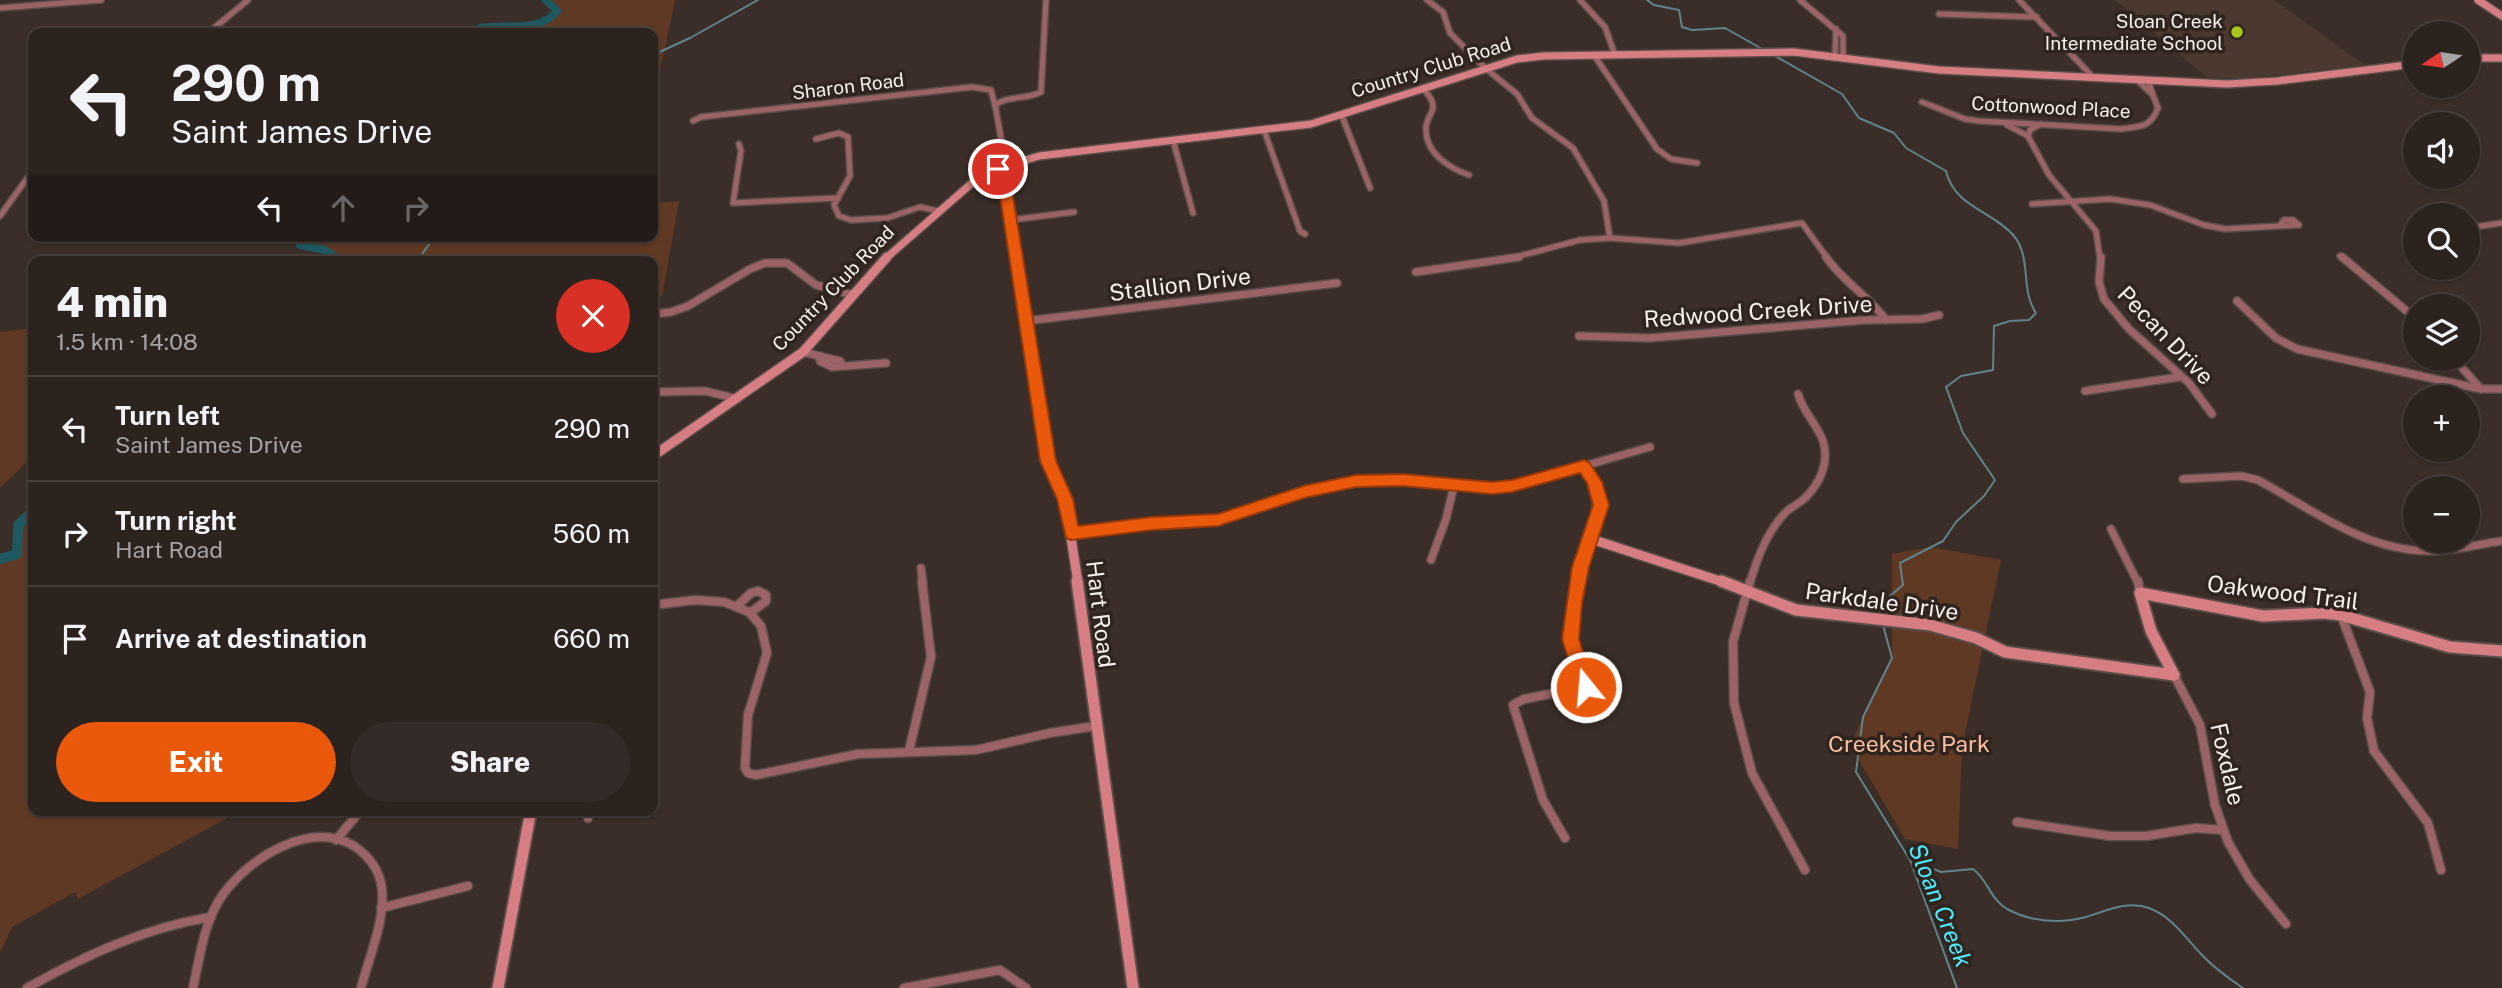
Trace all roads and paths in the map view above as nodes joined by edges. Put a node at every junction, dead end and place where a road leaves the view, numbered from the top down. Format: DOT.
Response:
graph roads {
  1 [pos="102,0"];
  2 [pos="247,0"];
  3 [pos="1046,0"];
  4 [pos="1427,0"];
  5 [pos="1580,0"];
  6 [pos="1800,0"];
  7 [pos="2019,0"];
  8 [pos="2479,0"];
  9 [pos="0,8"];
  10 [pos="1939,15"];
  11 [pos="2502,16"];
  12 [pos="2037,17"];
  13 [pos="214,28"];
  14 [pos="1594,55"];
  15 [pos="1615,55"];
  16 [pos="1839,56"];
  17 [pos="2480,58"];
  18 [pos="2502,58"];
  19 [pos="2403,65"];
  20 [pos="1485,68"];
  21 [pos="2093,77"];
  22 [pos="2137,80"];
  23 [pos="2148,80"];
  24 [pos="1422,89"];
  25 [pos="2153,95"];
  26 [pos="1922,102"];
  27 [pos="995,106"];
  28 [pos="1342,116"];
  29 [pos="692,121"];
  30 [pos="2000,122"];
  31 [pos="2041,124"];
  32 [pos="1264,130"];
  33 [pos="2028,136"];
  34 [pos="816,139"];
  35 [pos="1173,140"];
  36 [pos="739,144"];
  37 [pos="1697,163"];
  38 [pos="1002,167"];
  39 [pos="1469,175"];
  40 [pos="28,177"];
  41 [pos="1370,188"];
  42 [pos="838,198"];
  43 [pos="2070,201"];
  44 [pos="2032,204"];
  45 [pos="938,211"];
  46 [pos="1074,212"];
  47 [pos="1193,213"];
  48 [pos="0,216"];
  49 [pos="1011,220"];
  50 [pos="2502,223"];
  51 [pos="2280,225"];
  52 [pos="2480,226"];
  53 [pos="1305,234"];
  54 [pos="1610,238"];
  55 [pos="2340,256"];
  56 [pos="1416,272"];
  57 [pos="1337,283"];
  58 [pos="853,295"];
  59 [pos="2237,301"];
  60 [pos="2403,308"];
  61 [pos="658,314"];
  62 [pos="1939,315"];
  63 [pos="1886,320"];
  64 [pos="1027,321"];
  65 [pos="1580,335"];
  66 [pos="803,352"];
  67 [pos="886,363"];
  68 [pos="2465,371"];
  69 [pos="2179,377"];
  70 [pos="2502,388"];
  71 [pos="2481,389"];
  72 [pos="2085,391"];
  73 [pos="658,392"];
  74 [pos="1798,394"];
  75 [pos="738,399"];
  76 [pos="2212,414"];
  77 [pos="1650,447"];
  78 [pos="658,453"];
  79 [pos="1584,466"];
  80 [pos="2183,479"];
  81 [pos="1454,486"];
  82 [pos="2111,529"];
  83 [pos="1071,534"];
  84 [pos="1591,539"];
  85 [pos="2502,541"];
  86 [pos="1431,560"];
  87 [pos="921,568"];
  88 [pos="1748,593"];
  89 [pos="2140,593"];
  90 [pos="658,605"];
  91 [pos="737,606"];
  92 [pos="750,614"];
  93 [pos="2341,615"];
  94 [pos="2502,651"];
  95 [pos="2174,675"];
  96 [pos="1096,726"];
  97 [pos="909,751"];
  98 [pos="356,816"];
  99 [pos="530,816"];
  100 [pos="2017,822"];
  101 [pos="2223,830"];
  102 [pos="1565,838"];
  103 [pos="336,839"];
  104 [pos="1805,870"];
  105 [pos="2441,870"];
  106 [pos="468,886"];
  107 [pos="381,908"];
  108 [pos="211,917"];
  109 [pos="2286,924"];
  110 [pos="27,988"];
  111 [pos="193,988"];
  112 [pos="360,988"];
  113 [pos="498,988"];
  114 [pos="904,988"];
  115 [pos="1026,988"];
  116 [pos="1133,988"];
  1 -- 9 [label="street"];
  2 -- 13 [label="street"];
  3 -- 27 [label="street"];
  4 -- 20 [label="street"];
  5 -- 15 [label="street"];
  6 -- 16 [label="street"];
  7 -- 12 [label="street"];
  8 -- 11 [label="main road"];
  10 -- 12 [label="street"];
  12 -- 21 [label="street"];
  14 -- 15 [label="main road, Country Club Road"];
  14 -- 20 [label="main road, Country Club Road"];
  14 -- 37 [label="street"];
  15 -- 16 [label="main road, Country Club Road"];
  16 -- 21 [label="main road, Country Club Road"];
  17 -- 18 [label="main road"];
  19 -- 23 [label="main road, Country Club Road"];
  20 -- 24 [label="main road, Country Club Road"];
  20 -- 54 [label="street"];
  21 -- 22 [label="main road, Country Club Road"];
  22 -- 23 [label="main road, Country Club Road"];
  22 -- 25 [label="street, Cottonwood Place"];
  23 -- 25 [label="street, Cottonwood Place"];
  24 -- 28 [label="main road, Country Club Road"];
  24 -- 39 [label="street"];
  25 -- 31 [label="street, Cottonwood Place"];
  26 -- 30 [label="street, Cottonwood Place"];
  27 -- 29 [label="street, Sharon Road"];
  27 -- 38 [label="street"];
  28 -- 32 [label="main road, Country Club Road"];
  28 -- 41 [label="street"];
  30 -- 31 [label="street, Cottonwood Place"];
  30 -- 33 [label="street"];
  31 -- 33 [label="street"];
  32 -- 35 [label="main road, Country Club Road"];
  32 -- 53 [label="street"];
  33 -- 43 [label="street, Pecan Drive"];
  34 -- 42 [label="street"];
  35 -- 38 [label="main road, Country Club Road"];
  35 -- 47 [label="street"];
  36 -- 42 [label="street"];
  38 -- 45 [label="main road, Country Club Road"];
  38 -- 49 [label="main road, Hart Road"];
  40 -- 48 [label="street"];
  42 -- 45 [label="street"];
  43 -- 44 [label="street"];
  43 -- 51 [label="street"];
  43 -- 69 [label="street, Pecan Drive"];
  45 -- 58 [label="main road, Country Club Road"];
  46 -- 49 [label="street"];
  49 -- 64 [label="main road, Hart Road"];
  50 -- 52 [label="street"];
  54 -- 56 [label="street"];
  54 -- 63 [label="street"];
  55 -- 60 [label="street"];
  57 -- 64 [label="street, Stallion Drive"];
  58 -- 61 [label="street"];
  58 -- 66 [label="main road, Country Club Road"];
  59 -- 71 [label="street"];
  62 -- 63 [label="street, Redwood Creek Drive"];
  63 -- 65 [label="street, Redwood Creek Drive"];
  64 -- 83 [label="main road, Hart Road"];
  66 -- 67 [label="street"];
  66 -- 75 [label="main road, Country Club Road"];
  68 -- 71 [label="street"];
  69 -- 72 [label="street"];
  69 -- 76 [label="street, Pecan Drive"];
  70 -- 71 [label="street"];
  73 -- 75 [label="street"];
  74 -- 88 [label="street"];
  75 -- 78 [label="main road, Country Club Road"];
  77 -- 79 [label="street"];
  79 -- 81 [label="main road"];
  79 -- 84 [label="main road"];
  80 -- 85 [label="street"];
  81 -- 83 [label="main road"];
  81 -- 86 [label="street"];
  82 -- 89 [label="street, Foxdale"];
  83 -- 96 [label="main road, Hart Road"];
  84 -- 88 [label="main road, Parkdale Drive"];
  84 -- 102 [label="street"];
  87 -- 97 [label="street"];
  88 -- 95 [label="main road, Parkdale Drive"];
  88 -- 104 [label="street"];
  89 -- 93 [label="main road, Oakwood Trail"];
  89 -- 95 [label="main road, Foxdale"];
  90 -- 91 [label="street"];
  91 -- 92 [label="street"];
  91 -- 92 [label="street"];
  92 -- 97 [label="street"];
  93 -- 94 [label="main road, Oakwood Trail"];
  93 -- 105 [label="street"];
  95 -- 101 [label="street, Foxdale"];
  96 -- 97 [label="street"];
  96 -- 116 [label="main road, Hart Road"];
  98 -- 103 [label="street"];
  99 -- 113 [label="main road"];
  100 -- 101 [label="street"];
  101 -- 109 [label="street, Foxdale"];
  103 -- 107 [label="street"];
  103 -- 108 [label="street"];
  106 -- 107 [label="street"];
  107 -- 112 [label="street"];
  108 -- 110 [label="street"];
  108 -- 111 [label="street"];
  114 -- 115 [label="street"];
}
